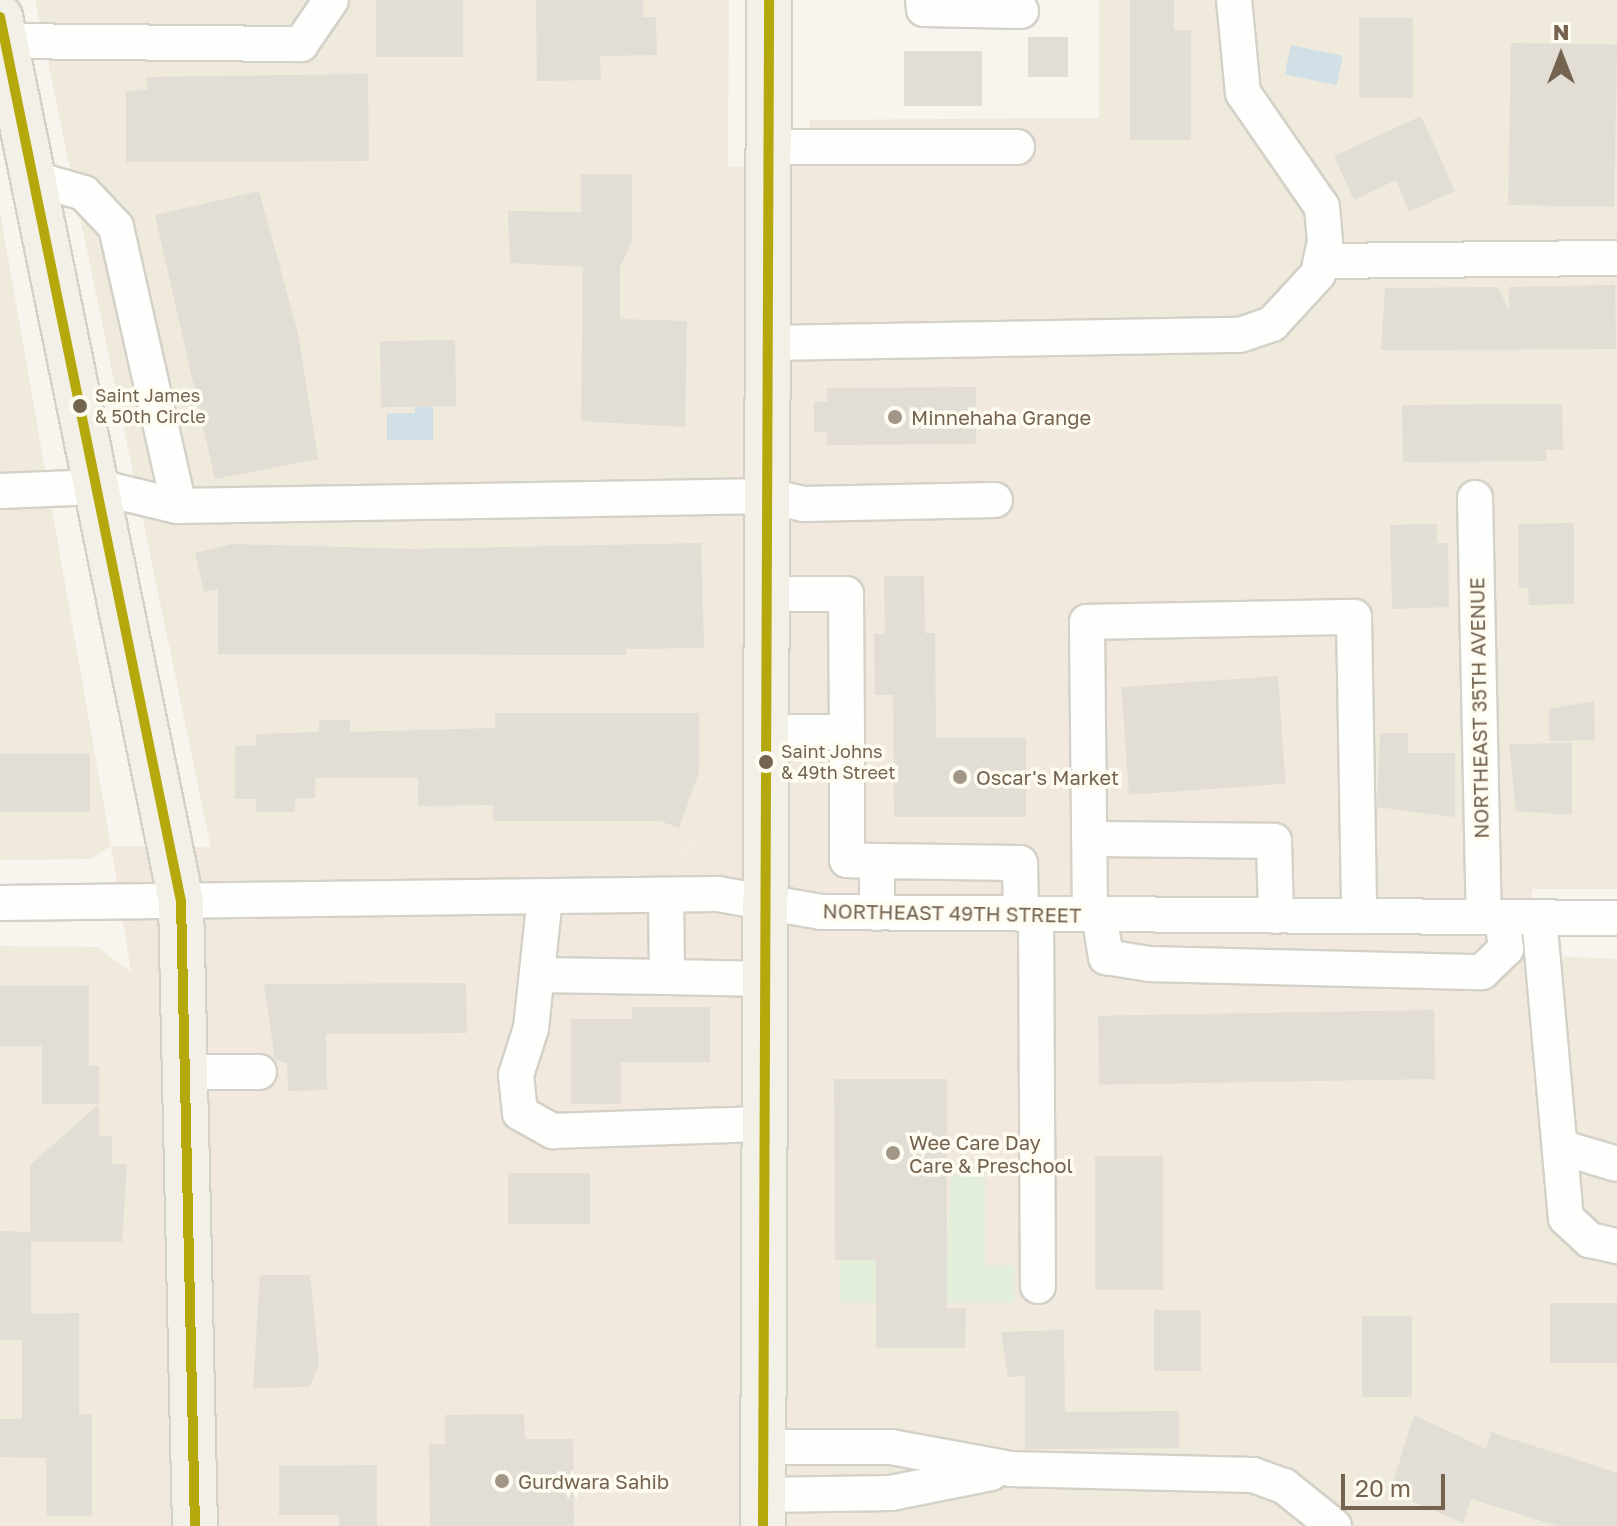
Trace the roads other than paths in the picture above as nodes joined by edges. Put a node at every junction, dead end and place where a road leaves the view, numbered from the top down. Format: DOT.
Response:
graph roads {
  1 [pos="331,0"];
  2 [pos="769,0"];
  3 [pos="923,0"];
  4 [pos="1234,0"];
  5 [pos="1021,11"];
  6 [pos="3,47"];
  7 [pos="769,147"];
  8 [pos="1017,147"];
  9 [pos="32,178"];
  10 [pos="1617,258"];
  11 [pos="1321,261"];
  12 [pos="769,343"];
  13 [pos="98,487"];
  14 [pos="0,491"];
  15 [pos="769,496"];
  16 [pos="1475,498"];
  17 [pos="995,500"];
  18 [pos="179,506"];
  19 [pos="769,594"];
  20 [pos="769,732"];
  21 [pos="847,732"];
  22 [pos="1089,839"];
  23 [pos="877,861"];
  24 [pos="666,895"];
  25 [pos="545,897"];
  26 [pos="181,901"];
  27 [pos="0,903"];
  28 [pos="769,903"];
  29 [pos="877,913"];
  30 [pos="1028,914"];
  31 [pos="1094,915"];
  32 [pos="1276,916"];
  33 [pos="1359,916"];
  34 [pos="1493,917"];
  35 [pos="1539,917"];
  36 [pos="1617,918"];
  37 [pos="537,975"];
  38 [pos="667,977"];
  39 [pos="769,979"];
  40 [pos="184,1072"];
  41 [pos="259,1072"];
  42 [pos="767,1124"];
  43 [pos="1560,1147"];
  44 [pos="1617,1164"];
  45 [pos="1617,1246"];
  46 [pos="1038,1286"];
  47 [pos="763,1447"];
  48 [pos="1011,1469"];
  49 [pos="763,1511"];
  50 [pos="195,1526"];
  51 [pos="1334,1526"];
  1 -- 6 [label="street"];
  2 -- 7 [label="main road"];
  3 -- 5 [label="street"];
  4 -- 11 [label="street"];
  6 -- 9 [label="main road"];
  7 -- 8 [label="street"];
  7 -- 12 [label="main road"];
  9 -- 13 [label="main road"];
  9 -- 18 [label="street"];
  10 -- 11 [label="street"];
  11 -- 12 [label="street"];
  12 -- 15 [label="main road"];
  13 -- 14 [label="street"];
  13 -- 18 [label="street"];
  13 -- 26 [label="main road"];
  15 -- 17 [label="street"];
  15 -- 18 [label="street"];
  15 -- 19 [label="main road"];
  16 -- 34 [label="street, NORTHEAST 35TH AVENUE"];
  19 -- 20 [label="main road"];
  19 -- 21 [label="street"];
  20 -- 21 [label="street"];
  20 -- 28 [label="main road"];
  21 -- 23 [label="street"];
  22 -- 31 [label="street"];
  22 -- 32 [label="street"];
  22 -- 33 [label="street"];
  23 -- 29 [label="street"];
  23 -- 30 [label="street"];
  24 -- 25 [label="street, NORTHEAST 49TH STREET"];
  24 -- 28 [label="street, NORTHEAST 49TH STREET"];
  24 -- 38 [label="street"];
  25 -- 26 [label="street, NORTHEAST 49TH STREET"];
  25 -- 37 [label="street"];
  26 -- 27 [label="street, NORTHEAST 49TH STREET"];
  26 -- 40 [label="main road"];
  28 -- 29 [label="street, NORTHEAST 49TH STREET"];
  28 -- 39 [label="main road"];
  29 -- 30 [label="street, NORTHEAST 49TH STREET"];
  30 -- 31 [label="street, NORTHEAST 49TH STREET"];
  30 -- 46 [label="street"];
  31 -- 32 [label="street, NORTHEAST 49TH STREET"];
  31 -- 34 [label="street, NORTHEAST 35TH AVENUE"];
  32 -- 33 [label="street, NORTHEAST 49TH STREET"];
  33 -- 34 [label="street, NORTHEAST 49TH STREET"];
  34 -- 35 [label="street, NORTHEAST 49TH STREET"];
  35 -- 36 [label="street, NORTHEAST 49TH STREET"];
  35 -- 43 [label="street"];
  37 -- 38 [label="street"];
  37 -- 42 [label="street"];
  38 -- 39 [label="street"];
  39 -- 42 [label="main road"];
  40 -- 41 [label="street"];
  40 -- 50 [label="main road"];
  42 -- 47 [label="main road"];
  43 -- 44 [label="street"];
  43 -- 45 [label="street"];
  47 -- 48 [label="street"];
  47 -- 49 [label="main road"];
  48 -- 49 [label="street"];
  48 -- 51 [label="street"];
}
